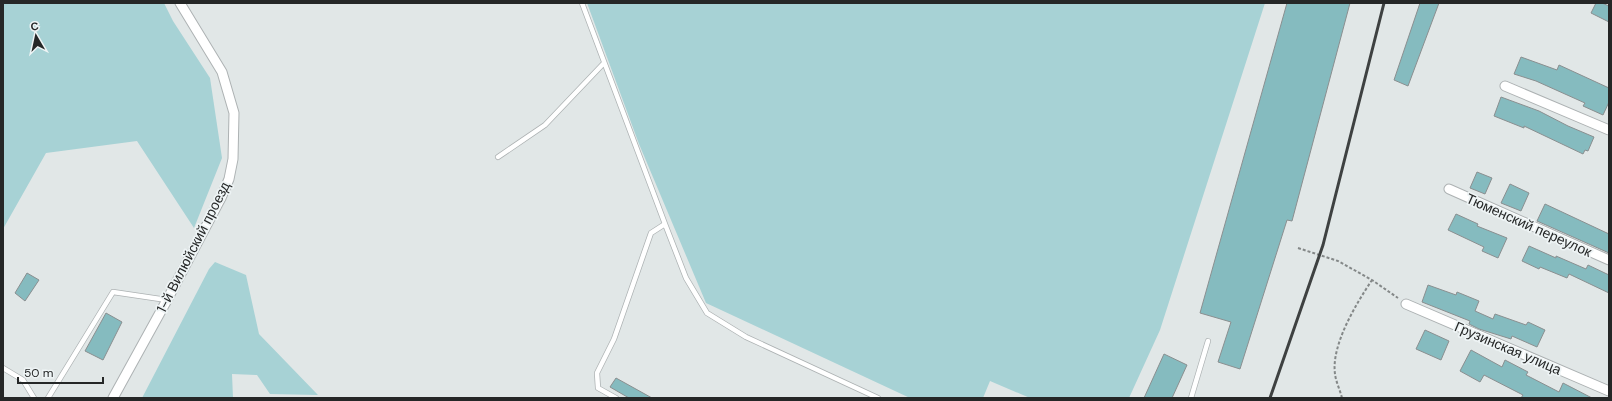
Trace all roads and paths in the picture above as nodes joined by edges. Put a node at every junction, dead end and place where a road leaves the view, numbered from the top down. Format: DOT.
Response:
graph roads {
  1 [pos="180,3"];
  2 [pos="582,3"];
  3 [pos="604,63"];
  4 [pos="1505,86"];
  5 [pos="1609,130"];
  6 [pos="498,157"];
  7 [pos="1449,189"];
  8 [pos="665,224"];
  9 [pos="1298,248"];
  10 [pos="1609,260"];
  11 [pos="1372,280"];
  12 [pos="168,300"];
  13 [pos="1406,304"];
  14 [pos="1208,341"];
  15 [pos="3,368"];
  16 [pos="1609,391"];
  17 [pos="34,398"];
  18 [pos="48,398"];
  19 [pos="113,398"];
  20 [pos="616,398"];
  21 [pos="878,398"];
  22 [pos="1191,398"];
  23 [pos="1342,398"];
  1 -- 12 [label="street, 1-й Вилюйский проезд"];
  2 -- 3 [label="lane"];
  3 -- 6 [label="lane"];
  3 -- 8 [label="lane"];
  4 -- 5 [label="street"];
  7 -- 10 [label="street, Тюменский переулок"];
  8 -- 20 [label="lane"];
  8 -- 21 [label="lane"];
  9 -- 11 [label="path"];
  11 -- 13 [label="path"];
  11 -- 23 [label="path"];
  12 -- 18 [label="lane"];
  12 -- 19 [label="street, 1-й Вилюйский проезд"];
  13 -- 16 [label="street, Грузинская улица"];
  14 -- 22 [label="lane"];
  15 -- 17 [label="lane"];
}
